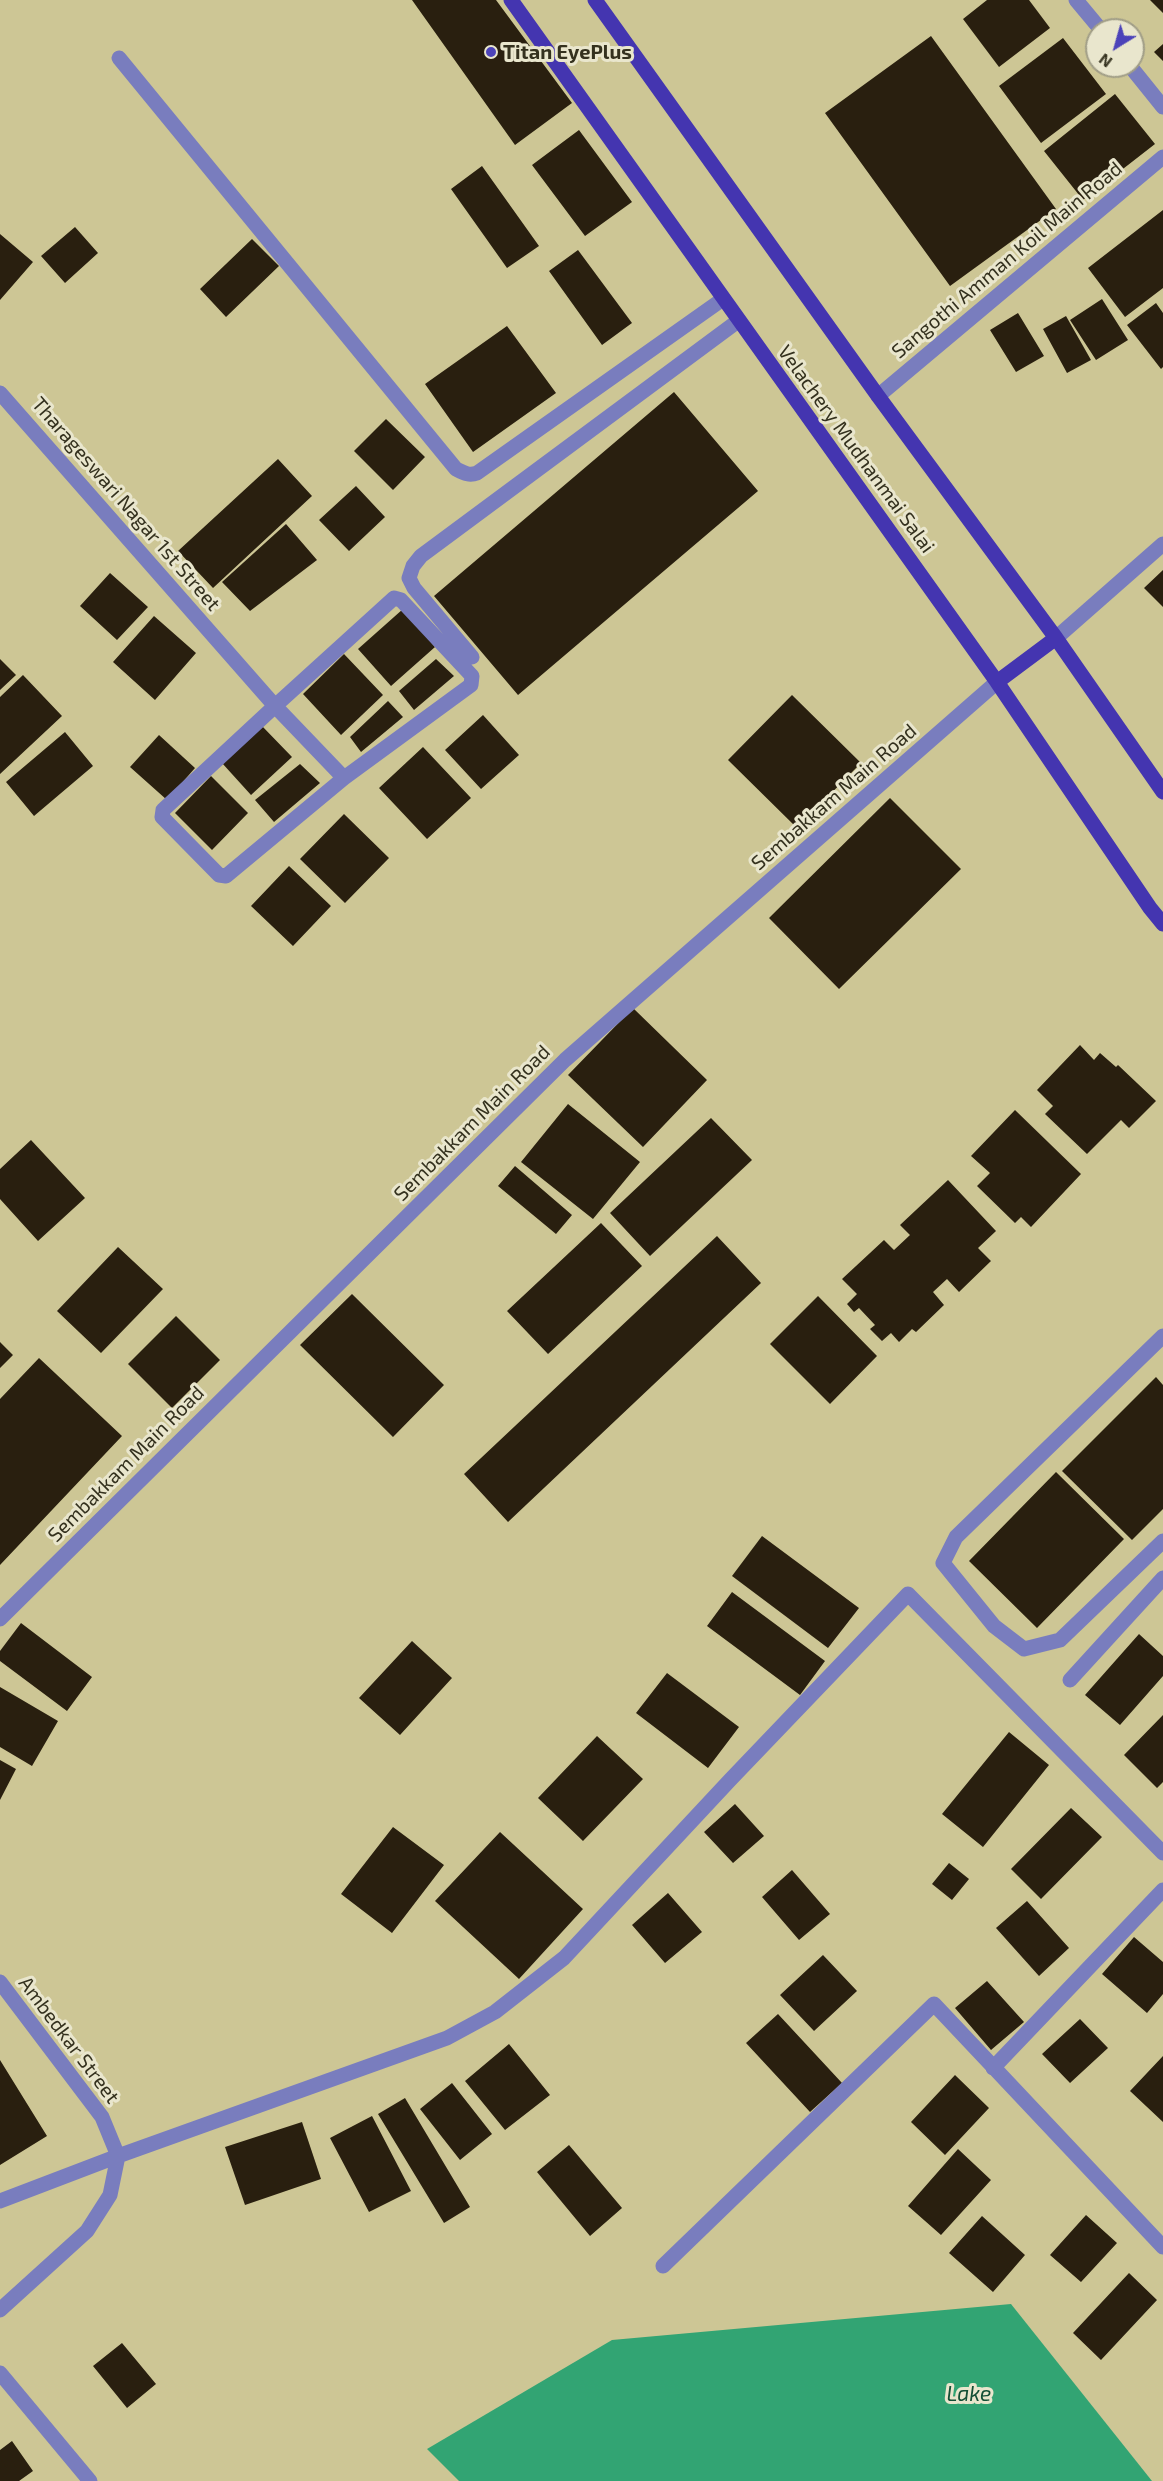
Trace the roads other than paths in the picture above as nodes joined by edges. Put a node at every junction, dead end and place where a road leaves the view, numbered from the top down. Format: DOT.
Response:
graph roads {
  1 [pos="510,0"];
  2 [pos="595,0"];
  3 [pos="1076,0"];
  4 [pos="1091,18"];
  5 [pos="119,58"];
  6 [pos="1140,78"];
  7 [pos="1163,107"];
  8 [pos="1163,157"];
  9 [pos="723,299"];
  10 [pos="738,321"];
  11 [pos="0,393"];
  12 [pos="878,396"];
  13 [pos="1163,543"];
  14 [pos="1056,638"];
  15 [pos="472,657"];
  16 [pos="997,682"];
  17 [pos="275,706"];
  18 [pos="344,778"];
  19 [pos="1163,792"];
  20 [pos="1163,924"];
  21 [pos="1163,1336"];
  22 [pos="1163,1541"];
  23 [pos="1163,1578"];
  24 [pos="0,1619"];
  25 [pos="1070,1680"];
  26 [pos="1163,1853"];
  27 [pos="1163,1890"];
  28 [pos="0,1982"];
  29 [pos="993,2068"];
  30 [pos="118,2156"];
  31 [pos="0,2201"];
  32 [pos="1163,2247"];
  33 [pos="663,2266"];
  34 [pos="0,2310"];
  35 [pos="0,2373"];
  36 [pos="90,2481"];
  1 -- 9 [label="main road, Velachery Mudhanmai Salai"];
  2 -- 12 [label="main road"];
  3 -- 4 [label="street"];
  5 -- 9 [label="street"];
  6 -- 7 [label="street"];
  8 -- 12 [label="street, Sangothi Amman Koil Main Road"];
  9 -- 10 [label="main road, Velachery Mudhanmai Salai"];
  10 -- 15 [label="street"];
  10 -- 16 [label="main road, Velachery Mudhanmai Salai"];
  11 -- 17 [label="street, Tharageswari Nagar 1st Street"];
  12 -- 14 [label="main road"];
  13 -- 14 [label="street"];
  14 -- 16 [label="main road"];
  14 -- 19 [label="main road"];
  16 -- 20 [label="main road, Velachery Mudhanmai Salai"];
  16 -- 24 [label="street, Sembakkam Main Road"];
  17 -- 18 [label="street, Tharageswari Nagar 1st Street"];
  17 -- 18 [label="street"];
  17 -- 18 [label="street"];
  21 -- 22 [label="street"];
  23 -- 25 [label="street"];
  26 -- 30 [label="street"];
  27 -- 29 [label="street"];
  28 -- 30 [label="street, Ambedkar Street"];
  29 -- 32 [label="street"];
  29 -- 33 [label="street"];
  30 -- 31 [label="street"];
  30 -- 34 [label="street"];
  35 -- 36 [label="street"];
}
